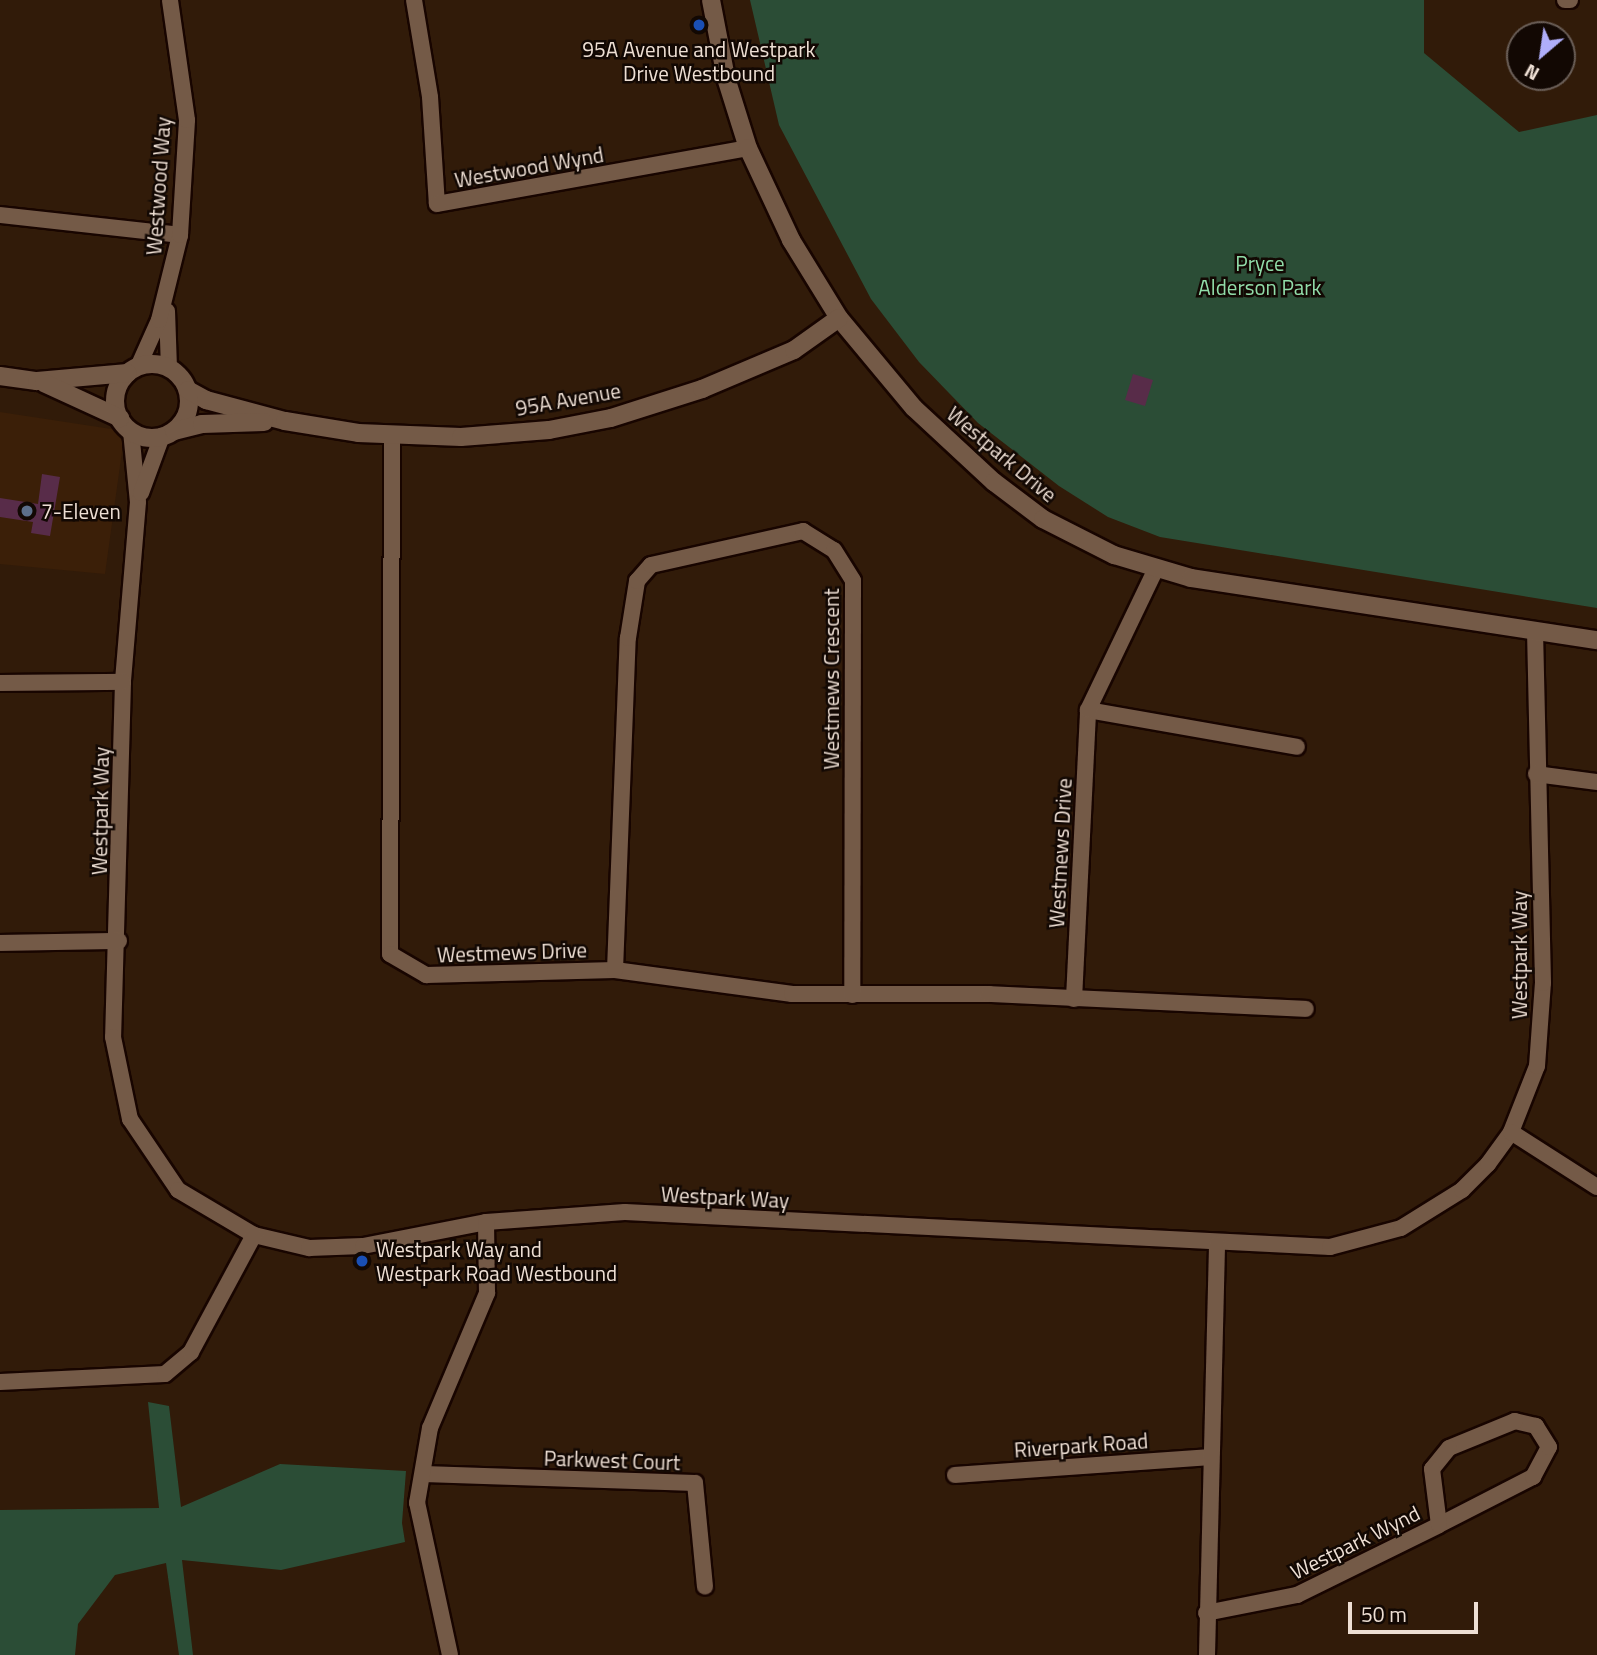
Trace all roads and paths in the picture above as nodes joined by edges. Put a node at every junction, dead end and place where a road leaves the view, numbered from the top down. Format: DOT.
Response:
graph roads {
  1 [pos="170,0"];
  2 [pos="414,0"];
  3 [pos="711,0"];
  4 [pos="1565,0"];
  5 [pos="1570,0"];
  6 [pos="748,148"];
  7 [pos="0,215"];
  8 [pos="180,235"];
  9 [pos="168,291"];
  10 [pos="839,318"];
  11 [pos="169,368"];
  12 [pos="133,370"];
  13 [pos="0,376"];
  14 [pos="37,381"];
  15 [pos="188,390"];
  16 [pos="285,421"];
  17 [pos="125,424"];
  18 [pos="392,434"];
  19 [pos="165,435"];
  20 [pos="138,502"];
  21 [pos="1156,569"];
  22 [pos="1535,631"];
  23 [pos="1597,640"];
  24 [pos="0,682"];
  25 [pos="123,682"];
  26 [pos="1088,710"];
  27 [pos="1297,747"];
  28 [pos="1536,774"];
  29 [pos="1597,782"];
  30 [pos="119,941"];
  31 [pos="0,943"];
  32 [pos="615,970"];
  33 [pos="852,995"];
  34 [pos="1074,999"];
  35 [pos="1306,1009"];
  36 [pos="1511,1132"];
  37 [pos="1597,1187"];
  38 [pos="486,1222"];
  39 [pos="254,1235"];
  40 [pos="1217,1244"];
  41 [pos="0,1382"];
  42 [pos="1210,1457"];
  43 [pos="424,1474"];
  44 [pos="955,1475"];
  45 [pos="1438,1525"];
  46 [pos="705,1587"];
  47 [pos="1206,1613"];
  48 [pos="450,1655"];
  49 [pos="1207,1655"];
  1 -- 8 [label="street, Westwood Way"];
  2 -- 6 [label="street, Westwood Wynd"];
  3 -- 6 [label="street, Westpark Drive"];
  4 -- 5 [label="street"];
  6 -- 10 [label="street, Westpark Drive"];
  7 -- 8 [label="street"];
  8 -- 9 [label="street, Westwood Way"];
  9 -- 11 [label="street, Westwood Way"];
  9 -- 12 [label="street, Westwood Way"];
  10 -- 18 [label="street, 95A Avenue"];
  10 -- 21 [label="street, Westpark Drive"];
  11 -- 12 [label="street"];
  11 -- 15 [label="street"];
  12 -- 14 [label="street"];
  12 -- 17 [label="street"];
  13 -- 14 [label="street"];
  14 -- 17 [label="street"];
  15 -- 16 [label="street, 95A Avenue"];
  15 -- 19 [label="street"];
  16 -- 18 [label="street, 95A Avenue"];
  16 -- 19 [label="street, 95A Avenue"];
  17 -- 19 [label="street"];
  17 -- 20 [label="street, Westpark Way"];
  18 -- 32 [label="street, Westmews Drive"];
  19 -- 20 [label="street, Westpark Way"];
  20 -- 25 [label="street, Westpark Way"];
  21 -- 22 [label="street, Westpark Drive"];
  21 -- 26 [label="street, Westmews Drive"];
  22 -- 23 [label="street, Westpark Drive"];
  22 -- 28 [label="street, Westpark Way"];
  24 -- 25 [label="street"];
  25 -- 30 [label="street, Westpark Way"];
  26 -- 27 [label="street"];
  26 -- 34 [label="street, Westmews Drive"];
  28 -- 29 [label="street"];
  28 -- 36 [label="street, Westpark Way"];
  30 -- 31 [label="street"];
  30 -- 39 [label="street, Westpark Way"];
  32 -- 33 [label="street, Westmews Drive"];
  32 -- 33 [label="street, Westmews Crescent"];
  33 -- 34 [label="street, Westmews Drive"];
  34 -- 35 [label="street, Westmews Drive"];
  36 -- 37 [label="street"];
  36 -- 40 [label="street, Westpark Way"];
  38 -- 39 [label="street, Westpark Way"];
  38 -- 40 [label="street, Westpark Way"];
  38 -- 43 [label="street"];
  39 -- 41 [label="street"];
  40 -- 42 [label="street"];
  42 -- 44 [label="street, Riverpark Road"];
  42 -- 47 [label="street"];
  43 -- 46 [label="street, Parkwest Court"];
  43 -- 48 [label="street"];
  45 -- 45 [label="street, Westpark Wynd"];
  45 -- 47 [label="street, Westpark Wynd"];
  47 -- 49 [label="street"];
}
